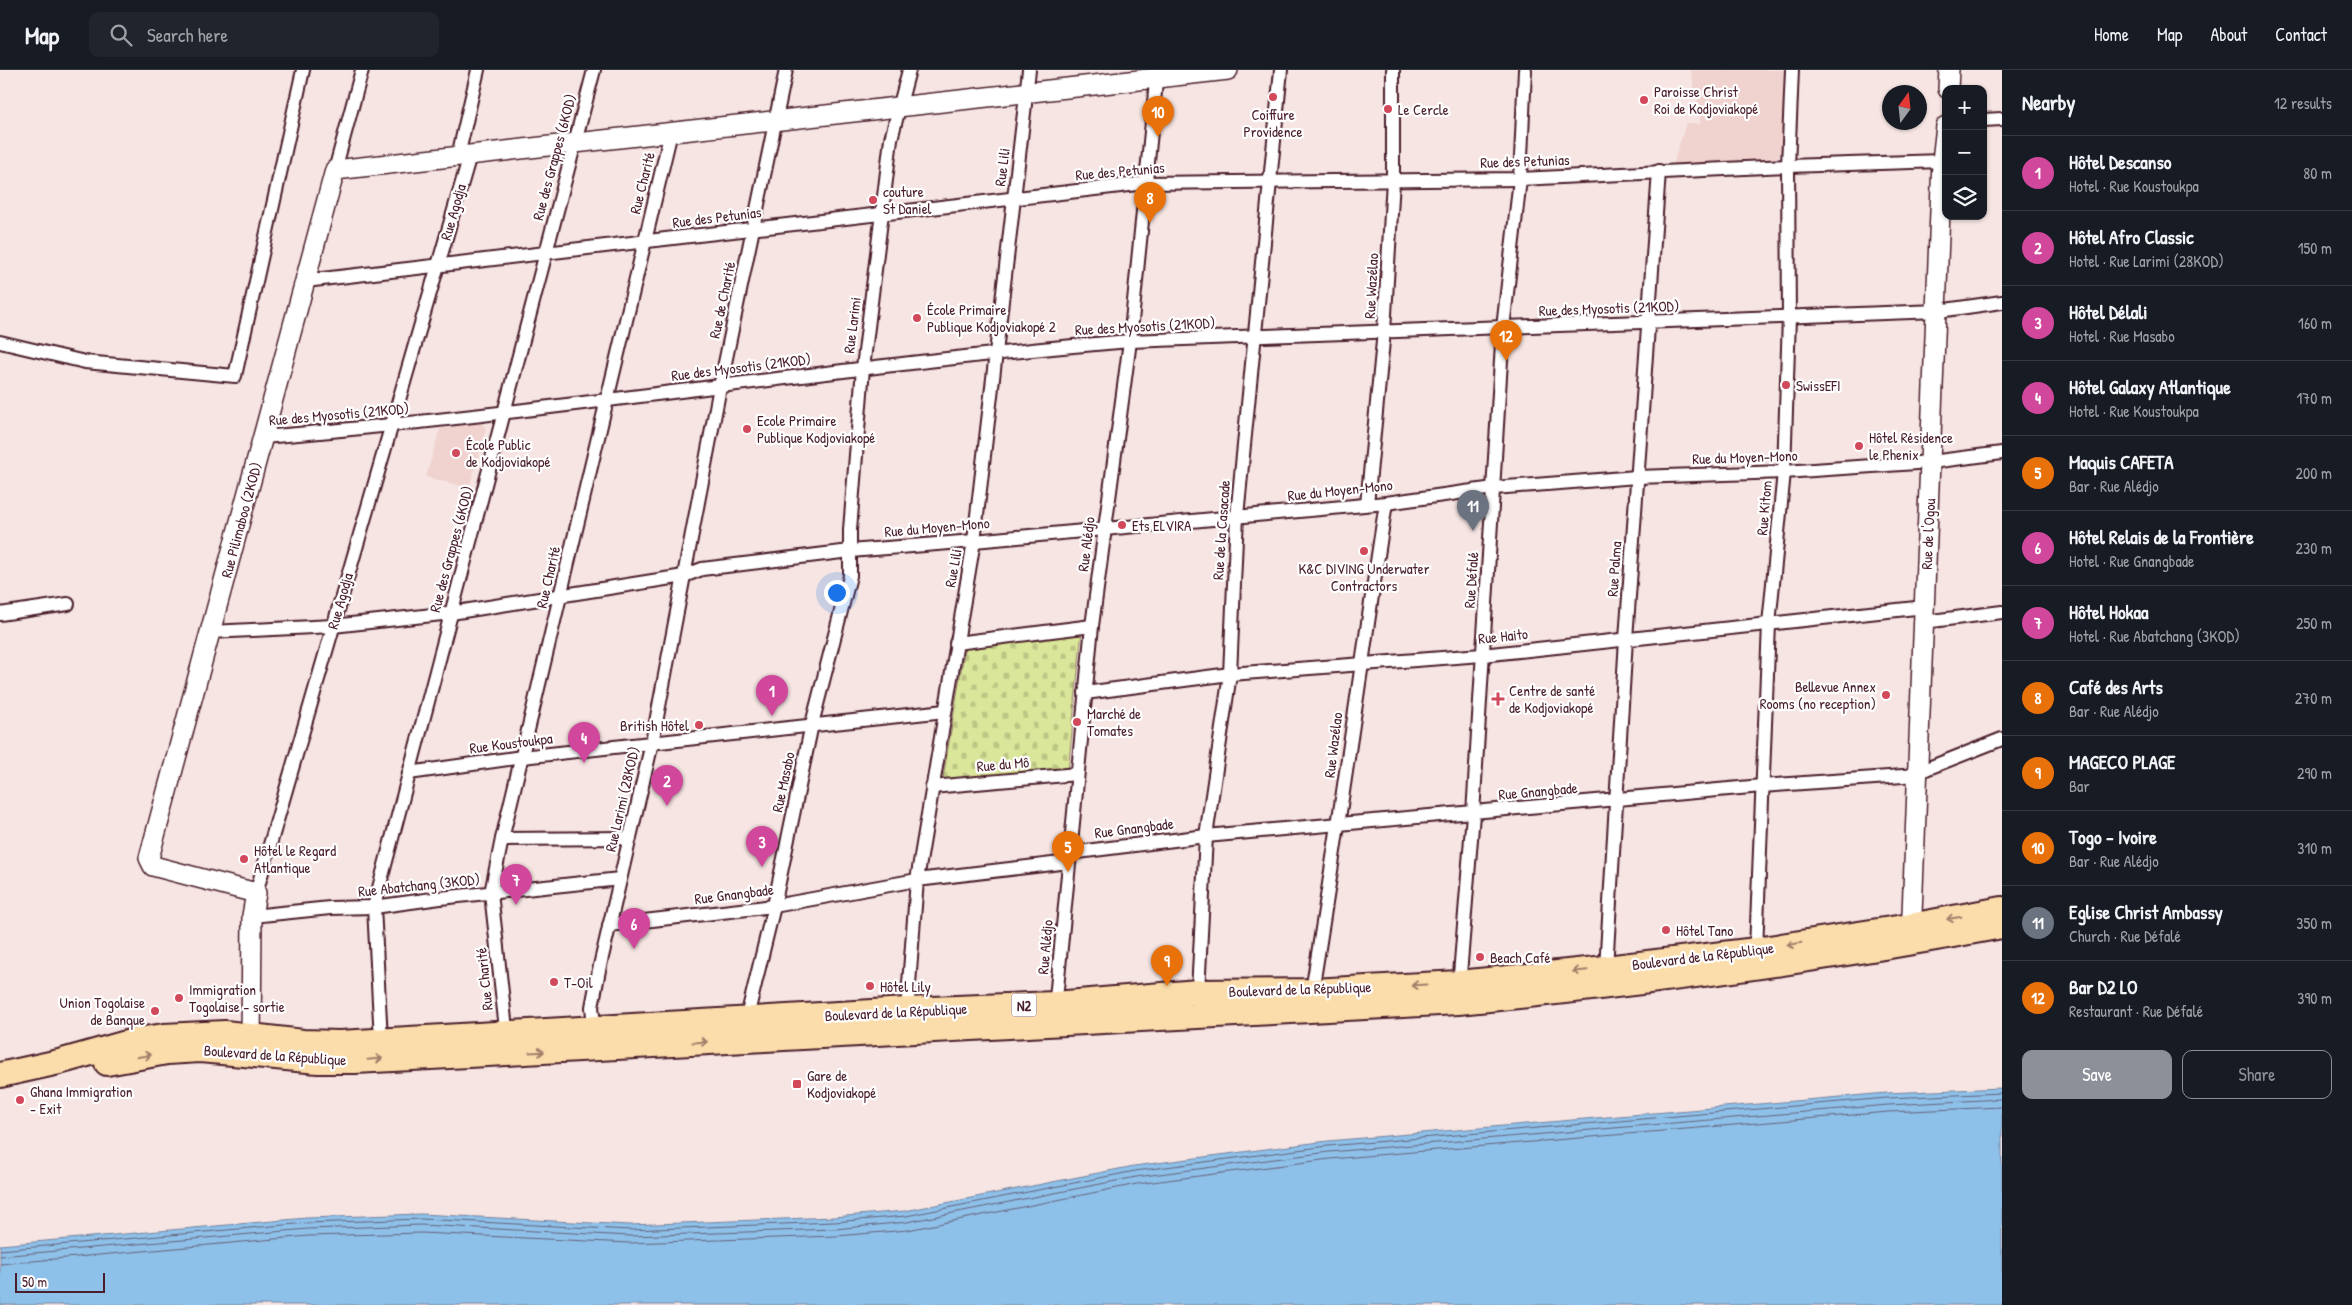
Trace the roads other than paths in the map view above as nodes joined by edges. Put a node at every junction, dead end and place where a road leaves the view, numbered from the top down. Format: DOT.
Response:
graph roads {
  1 [pos="303,70"];
  2 [pos="362,70"];
  3 [pos="478,70"];
  4 [pos="594,70"];
  5 [pos="786,70"];
  6 [pos="909,70"];
  7 [pos="1029,70"];
  8 [pos="1228,70"];
  9 [pos="1281,70"];
  10 [pos="1393,70"];
  11 [pos="1525,70"];
  12 [pos="1792,70"];
  13 [pos="1949,70"];
  14 [pos="1157,74"];
  15 [pos="1948,85"];
  16 [pos="1027,92"];
  17 [pos="900,106"];
  18 [pos="2002,119"];
  19 [pos="775,120"];
  20 [pos="1987,120"];
  21 [pos="672,132"];
  22 [pos="574,145"];
  23 [pos="464,155"];
  24 [pos="1942,161"];
  25 [pos="1788,166"];
  26 [pos="335,170"];
  27 [pos="1659,171"];
  28 [pos="1520,179"];
  29 [pos="1272,180"];
  30 [pos="1393,180"];
  31 [pos="1146,184"];
  32 [pos="1014,198"];
  33 [pos="882,213"];
  34 [pos="753,229"];
  35 [pos="645,242"];
  36 [pos="546,254"];
  37 [pos="438,267"];
  38 [pos="305,281"];
  39 [pos="2002,302"];
  40 [pos="1938,311"];
  41 [pos="1789,317"];
  42 [pos="1648,323"];
  43 [pos="1503,328"];
  44 [pos="1384,331"];
  45 [pos="1254,337"];
  46 [pos="1130,341"];
  47 [pos="0,342"];
  48 [pos="996,352"];
  49 [pos="863,368"];
  50 [pos="720,387"];
  51 [pos="608,398"];
  52 [pos="504,413"];
  53 [pos="391,426"];
  54 [pos="263,437"];
  55 [pos="2002,453"];
  56 [pos="1931,462"];
  57 [pos="1784,472"];
  58 [pos="1637,477"];
  59 [pos="1494,488"];
  60 [pos="1386,502"];
  61 [pos="1367,504"];
  62 [pos="1237,516"];
  63 [pos="1104,528"];
  64 [pos="974,541"];
  65 [pos="850,551"];
  66 [pos="684,576"];
  67 [pos="560,595"];
  68 [pos="68,604"];
  69 [pos="2002,612"];
  70 [pos="451,613"];
  71 [pos="0,614"];
  72 [pos="1924,614"];
  73 [pos="1769,624"];
  74 [pos="333,626"];
  75 [pos="1092,626"];
  76 [pos="210,632"];
  77 [pos="1626,639"];
  78 [pos="956,643"];
  79 [pos="1482,655"];
  80 [pos="1360,666"];
  81 [pos="1230,674"];
  82 [pos="1085,693"];
  83 [pos="945,711"];
  84 [pos="812,724"];
  85 [pos="2002,739"];
  86 [pos="652,743"];
  87 [pos="522,757"];
  88 [pos="409,773"];
  89 [pos="1077,774"];
  90 [pos="1917,774"];
  91 [pos="1762,786"];
  92 [pos="932,787"];
  93 [pos="1616,800"];
  94 [pos="1473,814"];
  95 [pos="1339,825"];
  96 [pos="1206,836"];
  97 [pos="630,838"];
  98 [pos="502,839"];
  99 [pos="1070,857"];
  100 [pos="620,879"];
  101 [pos="917,880"];
  102 [pos="256,893"];
  103 [pos="491,894"];
  104 [pos="774,906"];
  105 [pos="374,907"];
  106 [pos="2002,909"];
  107 [pos="252,916"];
  108 [pos="609,925"];
  109 [pos="2002,926"];
  110 [pos="1911,934"];
  111 [pos="1756,950"];
  112 [pos="1606,968"];
  113 [pos="1312,990"];
  114 [pos="1198,992"];
  115 [pos="1459,993"];
  116 [pos="907,1010"];
  117 [pos="1055,1013"];
  118 [pos="746,1021"];
  119 [pos="596,1038"];
  120 [pos="381,1040"];
  121 [pos="507,1043"];
  122 [pos="251,1045"];
  123 [pos="45,1070"];
  124 [pos="0,1075"];
  125 [pos="0,1084"];
  1 -- 47 [label="street"];
  2 -- 26 [label="street, Rue Pilimaboo (2KOD)"];
  3 -- 23 [label="street, Rue Agodja"];
  4 -- 22 [label="street, Rue des Grappes (6KOD)"];
  5 -- 19 [label="street, Rue de Charité"];
  6 -- 17 [label="street, Rue Larimi"];
  7 -- 16 [label="street, Rue Lili"];
  8 -- 14 [label="street"];
  9 -- 29 [label="street, Rue de la Casacade"];
  10 -- 30 [label="street, Rue Wazélao"];
  11 -- 28 [label="street, Rue Défalé"];
  12 -- 25 [label="street, Rue Kitom"];
  13 -- 15 [label="street"];
  14 -- 16 [label="street"];
  14 -- 31 [label="street, Rue Alédjo"];
  16 -- 17 [label="street"];
  16 -- 32 [label="street, Rue Lili"];
  17 -- 19 [label="street"];
  17 -- 33 [label="street, Rue Larimi"];
  18 -- 20 [label="street"];
  19 -- 21 [label="street"];
  19 -- 34 [label="street, Rue de Charité"];
  21 -- 22 [label="street"];
  21 -- 35 [label="street, Rue Charité"];
  22 -- 23 [label="street"];
  22 -- 36 [label="street, Rue des Grappes (6KOD)"];
  23 -- 26 [label="street"];
  23 -- 37 [label="street, Rue Agodja"];
  24 -- 25 [label="street, Rue des Petunias"];
  24 -- 40 [label="street, Rue de l'Ogou"];
  25 -- 27 [label="street, Rue des Petunias"];
  25 -- 41 [label="street, Rue Kitom"];
  26 -- 38 [label="street, Rue Pilimaboo (2KOD)"];
  27 -- 28 [label="street, Rue des Petunias"];
  27 -- 42 [label="street, Rue Palma"];
  28 -- 30 [label="street, Rue des Petunias"];
  28 -- 43 [label="street, Rue Défalé"];
  29 -- 30 [label="street, Rue des Petunias"];
  29 -- 31 [label="street, Rue des Petunias"];
  29 -- 45 [label="street, Rue de la Casacade"];
  30 -- 44 [label="street, Rue Wazélao"];
  31 -- 32 [label="street, Rue des Petunias"];
  31 -- 46 [label="street, Rue Alédjo"];
  32 -- 33 [label="street, Rue des Petunias"];
  32 -- 48 [label="street, Rue Lili"];
  33 -- 34 [label="street, Rue des Petunias"];
  33 -- 49 [label="street, Rue Larimi"];
  34 -- 35 [label="street, Rue des Petunias"];
  34 -- 50 [label="street, Rue de Charité"];
  35 -- 36 [label="street, Rue des Petunias"];
  35 -- 51 [label="street, Rue Charité"];
  36 -- 37 [label="street, Rue des Petunias"];
  36 -- 52 [label="street, Rue des Grappes (6KOD)"];
  37 -- 38 [label="street, Rue des Petunias"];
  37 -- 53 [label="street, Rue Agodja"];
  38 -- 54 [label="street, Rue Pilimaboo (2KOD)"];
  39 -- 40 [label="street, Rue des Myosotis (21KOD)"];
  40 -- 41 [label="street, Rue des Myosotis (21KOD)"];
  40 -- 56 [label="street, Rue de l'Ogou"];
  41 -- 42 [label="street, Rue des Myosotis (21KOD)"];
  41 -- 57 [label="street, Rue Kitom"];
  42 -- 43 [label="street, Rue des Myosotis (21KOD)"];
  42 -- 58 [label="street, Rue Palma"];
  43 -- 44 [label="street, Rue des Myosotis (21KOD)"];
  43 -- 59 [label="street, Rue Défalé"];
  44 -- 45 [label="street, Rue des Myosotis (21KOD)"];
  44 -- 61 [label="street, Rue Wazélao"];
  45 -- 46 [label="street, Rue des Myosotis (21KOD)"];
  45 -- 62 [label="street, Rue de la Casacade"];
  46 -- 48 [label="street, Rue des Myosotis (21KOD)"];
  46 -- 63 [label="street, Rue Alédjo"];
  48 -- 49 [label="street, Rue des Myosotis (21KOD)"];
  48 -- 64 [label="street, Rue Lili"];
  49 -- 50 [label="street, Rue des Myosotis (21KOD)"];
  49 -- 65 [label="street, Rue Larimi"];
  50 -- 51 [label="street, Rue des Myosotis (21KOD)"];
  50 -- 66 [label="street, Rue de Charité"];
  51 -- 52 [label="street, Rue des Myosotis (21KOD)"];
  51 -- 67 [label="street, Rue Charité"];
  52 -- 53 [label="street, Rue des Myosotis (21KOD)"];
  52 -- 70 [label="street, Rue des Grappes (6KOD)"];
  53 -- 54 [label="street, Rue des Myosotis (21KOD)"];
  53 -- 74 [label="street, Rue Agodja"];
  54 -- 76 [label="street, Rue Pilimaboo (2KOD)"];
  55 -- 56 [label="street, Rue du Moyen-Mono"];
  56 -- 57 [label="street, Rue du Moyen-Mono"];
  56 -- 72 [label="street, Rue de l'Ogou"];
  57 -- 58 [label="street, Rue du Moyen-Mono"];
  57 -- 73 [label="street, Rue Kitom"];
  58 -- 59 [label="street, Rue du Moyen-Mono"];
  58 -- 77 [label="street, Rue Palma"];
  59 -- 60 [label="street, Rue du Moyen-Mono"];
  59 -- 79 [label="street, Rue Défalé"];
  60 -- 61 [label="street, Rue du Moyen-Mono"];
  60 -- 80 [label="street, Rue Wazélao"];
  61 -- 62 [label="street, Rue du Moyen-Mono"];
  62 -- 63 [label="street, Rue du Moyen-Mono"];
  62 -- 81 [label="street, Rue de la Casacade"];
  63 -- 64 [label="street, Rue du Moyen-Mono"];
  63 -- 75 [label="street, Rue Alédjo"];
  64 -- 65 [label="street, Rue du Moyen-Mono"];
  64 -- 78 [label="street, Rue Lili"];
  65 -- 66 [label="street, Rue du Moyen-Mono"];
  65 -- 84 [label="street, Rue Masabo"];
  66 -- 67 [label="street, Rue du Moyen-Mono"];
  66 -- 86 [label="street, Rue Larimi (28KOD)"];
  67 -- 70 [label="street, Rue du Moyen-Mono"];
  67 -- 87 [label="street, Rue Charité"];
  68 -- 71 [label="street"];
  69 -- 72 [label="street, Rue Haito"];
  70 -- 74 [label="street, Rue du Moyen-Mono"];
  70 -- 88 [label="street, Rue des Grappes (6KOD)"];
  72 -- 73 [label="street, Rue Haito"];
  72 -- 90 [label="street, Rue de l'Ogou"];
  73 -- 77 [label="street, Rue Haito"];
  73 -- 91 [label="street, Rue Kitom"];
  74 -- 76 [label="street, Rue du Moyen-Mono"];
  74 -- 102 [label="street, Rue Agodja"];
  75 -- 78 [label="street"];
  75 -- 82 [label="street, Rue Alédjo"];
  76 -- 102 [label="street, Rue Pilimaboo (2KOD)"];
  77 -- 79 [label="street, Rue Haito"];
  77 -- 93 [label="street, Rue Palma"];
  78 -- 83 [label="street, Rue Lili"];
  79 -- 80 [label="street, Rue Haito"];
  79 -- 94 [label="street, Rue Défalé"];
  80 -- 81 [label="street, Rue Haito"];
  80 -- 95 [label="street, Rue Wazélao"];
  81 -- 82 [label="street, Rue Haito"];
  81 -- 96 [label="street, Rue de la Casacade"];
  82 -- 89 [label="street, Rue Alédjo"];
  83 -- 84 [label="street, Rue Koustoukpa"];
  83 -- 92 [label="street, Rue Lili"];
  84 -- 86 [label="street, Rue Koustoukpa"];
  84 -- 104 [label="street, Rue Masabo"];
  85 -- 90 [label="street, Rue Gnangbade"];
  86 -- 87 [label="street, Rue Koustoukpa"];
  86 -- 97 [label="street, Rue Larimi (28KOD)"];
  87 -- 88 [label="street, Rue Koustoukpa"];
  87 -- 98 [label="street, Rue Charité"];
  88 -- 105 [label="street, Rue des Grappes (6KOD)"];
  89 -- 92 [label="street, Rue du Mô"];
  89 -- 99 [label="street, Rue Alédjo"];
  90 -- 91 [label="street, Rue Gnangbade"];
  90 -- 110 [label="street, Rue de l'Ogou"];
  91 -- 93 [label="street, Rue Gnangbade"];
  91 -- 111 [label="street, Rue Kitom"];
  92 -- 101 [label="street, Rue Lili"];
  93 -- 94 [label="street, Rue Gnangbade"];
  93 -- 112 [label="street, Rue Palma"];
  94 -- 95 [label="street, Rue Gnangbade"];
  94 -- 115 [label="street, Rue Défalé"];
  95 -- 96 [label="street, Rue Gnangbade"];
  95 -- 113 [label="street, Rue Wazélao"];
  96 -- 99 [label="street, Rue Gnangbade"];
  96 -- 114 [label="street, Rue de la Casacade"];
  97 -- 98 [label="street"];
  97 -- 100 [label="street, Rue Larimi (28KOD)"];
  98 -- 103 [label="street, Rue Charité"];
  99 -- 101 [label="street, Rue Gnangbade"];
  99 -- 117 [label="street, Rue Alédjo"];
  100 -- 103 [label="street, Rue Abatchang (3KOD)"];
  100 -- 108 [label="street, Rue Larimi (28KOD)"];
  101 -- 104 [label="street, Rue Gnangbade"];
  101 -- 116 [label="street, Rue Lili"];
  102 -- 107 [label="street, Rue Agodja"];
  103 -- 105 [label="street, Rue Abatchang (3KOD)"];
  103 -- 121 [label="street, Rue Charité"];
  104 -- 108 [label="street, Rue Gnangbade"];
  104 -- 118 [label="street, Rue Masabo"];
  105 -- 107 [label="street, Rue Abatchang (3KOD)"];
  105 -- 120 [label="street, Rue des Grappes (6KOD)"];
  106 -- 110 [label="highway, Boulevard de la République / N2, one-way"];
  107 -- 122 [label="street, Rue Agodja"];
  108 -- 119 [label="street, Rue Larimi (28KOD)"];
  109 -- 110 [label="highway, Boulevard de la République / N2"];
  110 -- 111 [label="highway, Boulevard de la République / N2, one-way"];
  110 -- 115 [label="highway, Boulevard de la République / N2"];
  111 -- 112 [label="highway, Boulevard de la République / N2"];
  112 -- 115 [label="highway, Boulevard de la République / N2, one-way"];
  113 -- 114 [label="highway, Boulevard de la République / N2"];
  115 -- 113 [label="highway, Boulevard de la République / N2, one-way"];
  114 -- 117 [label="highway, Boulevard de la République / N2"];
  115 -- 117 [label="highway, Boulevard de la République / N2"];
  116 -- 117 [label="highway, Boulevard de la République / N2"];
  116 -- 118 [label="highway, Boulevard de la République / N2"];
  119 -- 117 [label="highway, Boulevard de la République / N2, one-way"];
  118 -- 119 [label="highway, Boulevard de la République / N2"];
  119 -- 121 [label="highway, Boulevard de la République / N2"];
  120 -- 121 [label="highway, Boulevard de la République / N2"];
  120 -- 122 [label="highway, Boulevard de la République / N2"];
  122 -- 121 [label="highway, Boulevard de la République / N2, one-way"];
  122 -- 123 [label="highway, Boulevard de la République / N2"];
  123 -- 124 [label="highway"];
  123 -- 125 [label="highway"];
}
